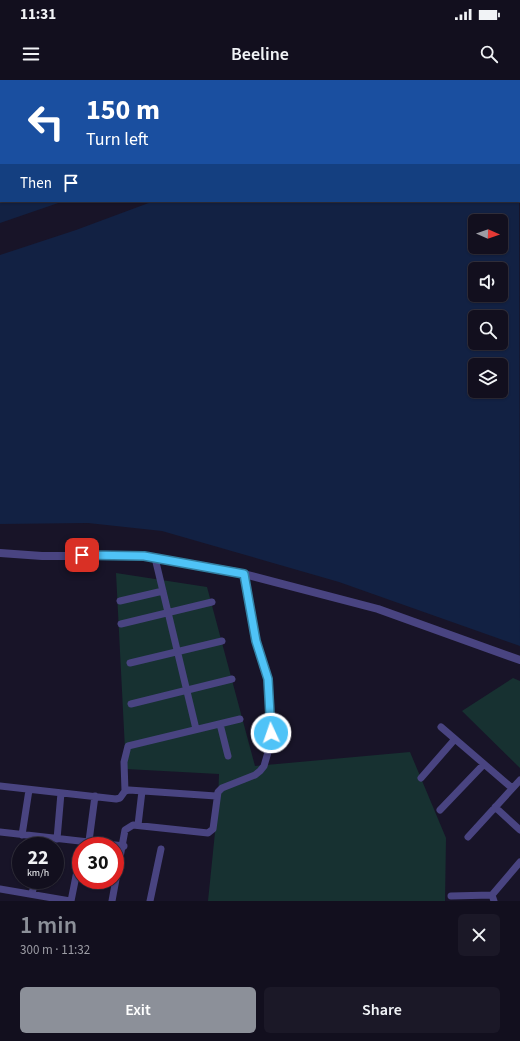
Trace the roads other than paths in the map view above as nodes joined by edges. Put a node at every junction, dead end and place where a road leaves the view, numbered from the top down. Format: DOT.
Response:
graph roads {
  1 [pos="0,553"];
  2 [pos="156,558"];
  3 [pos="244,574"];
  4 [pos="163,591"];
  5 [pos="120,601"];
  6 [pos="212,602"];
  7 [pos="168,612"];
  8 [pos="121,624"];
  9 [pos="222,641"];
  10 [pos="178,652"];
  11 [pos="520,660"];
  12 [pos="130,663"];
  13 [pos="232,679"];
  14 [pos="187,690"];
  15 [pos="130,704"];
  16 [pos="240,719"];
  17 [pos="220,724"];
  18 [pos="441,727"];
  19 [pos="196,730"];
  20 [pos="455,739"];
  21 [pos="228,756"];
  22 [pos="484,764"];
  23 [pos="421,778"];
  24 [pos="520,780"];
  25 [pos="0,786"];
  26 [pos="512,788"];
  27 [pos="29,790"];
  28 [pos="125,791"];
  29 [pos="142,791"];
  30 [pos="61,793"];
  31 [pos="95,796"];
  32 [pos="216,796"];
  33 [pos="495,807"];
  34 [pos="440,810"];
  35 [pos="138,825"];
  36 [pos="520,830"];
  37 [pos="0,832"];
  38 [pos="22,835"];
  39 [pos="37,837"];
  40 [pos="56,837"];
  41 [pos="86,837"];
  42 [pos="468,837"];
  43 [pos="124,846"];
  44 [pos="161,849"];
  45 [pos="520,862"];
  46 [pos="0,889"];
  47 [pos="33,889"];
  48 [pos="73,889"];
  49 [pos="115,889"];
  50 [pos="32,894"];
  51 [pos="451,896"];
  52 [pos="493,898"];
  53 [pos="71,901"];
  54 [pos="112,901"];
  55 [pos="150,901"];
  1 -- 2 [label="street"];
  2 -- 3 [label="street"];
  2 -- 4 [label="street"];
  3 -- 11 [label="street"];
  3 -- 32 [label="street"];
  4 -- 5 [label="street"];
  4 -- 7 [label="street"];
  6 -- 7 [label="street"];
  7 -- 8 [label="street"];
  7 -- 10 [label="street"];
  9 -- 10 [label="street"];
  10 -- 12 [label="street"];
  10 -- 14 [label="street"];
  13 -- 14 [label="street"];
  14 -- 15 [label="street"];
  14 -- 19 [label="street"];
  16 -- 17 [label="street"];
  17 -- 19 [label="street"];
  17 -- 21 [label="street"];
  18 -- 20 [label="street"];
  19 -- 28 [label="street"];
  20 -- 22 [label="street"];
  20 -- 23 [label="street"];
  22 -- 26 [label="street"];
  22 -- 34 [label="street"];
  24 -- 26 [label="street"];
  25 -- 27 [label="street"];
  26 -- 33 [label="street"];
  27 -- 30 [label="street"];
  27 -- 38 [label="street"];
  28 -- 29 [label="street"];
  28 -- 31 [label="street"];
  29 -- 32 [label="street"];
  29 -- 35 [label="street"];
  30 -- 31 [label="street"];
  30 -- 40 [label="street"];
  31 -- 41 [label="street"];
  32 -- 35 [label="street"];
  33 -- 36 [label="street"];
  33 -- 42 [label="street"];
  35 -- 43 [label="street"];
  37 -- 38 [label="street"];
  38 -- 39 [label="street"];
  44 -- 55 [label="street"];
  45 -- 52 [label="street"];
  46 -- 50 [label="street"];
  47 -- 50 [label="street"];
  48 -- 53 [label="street"];
  49 -- 54 [label="street"];
  50 -- 53 [label="street"];
  51 -- 52 [label="street"];
}
